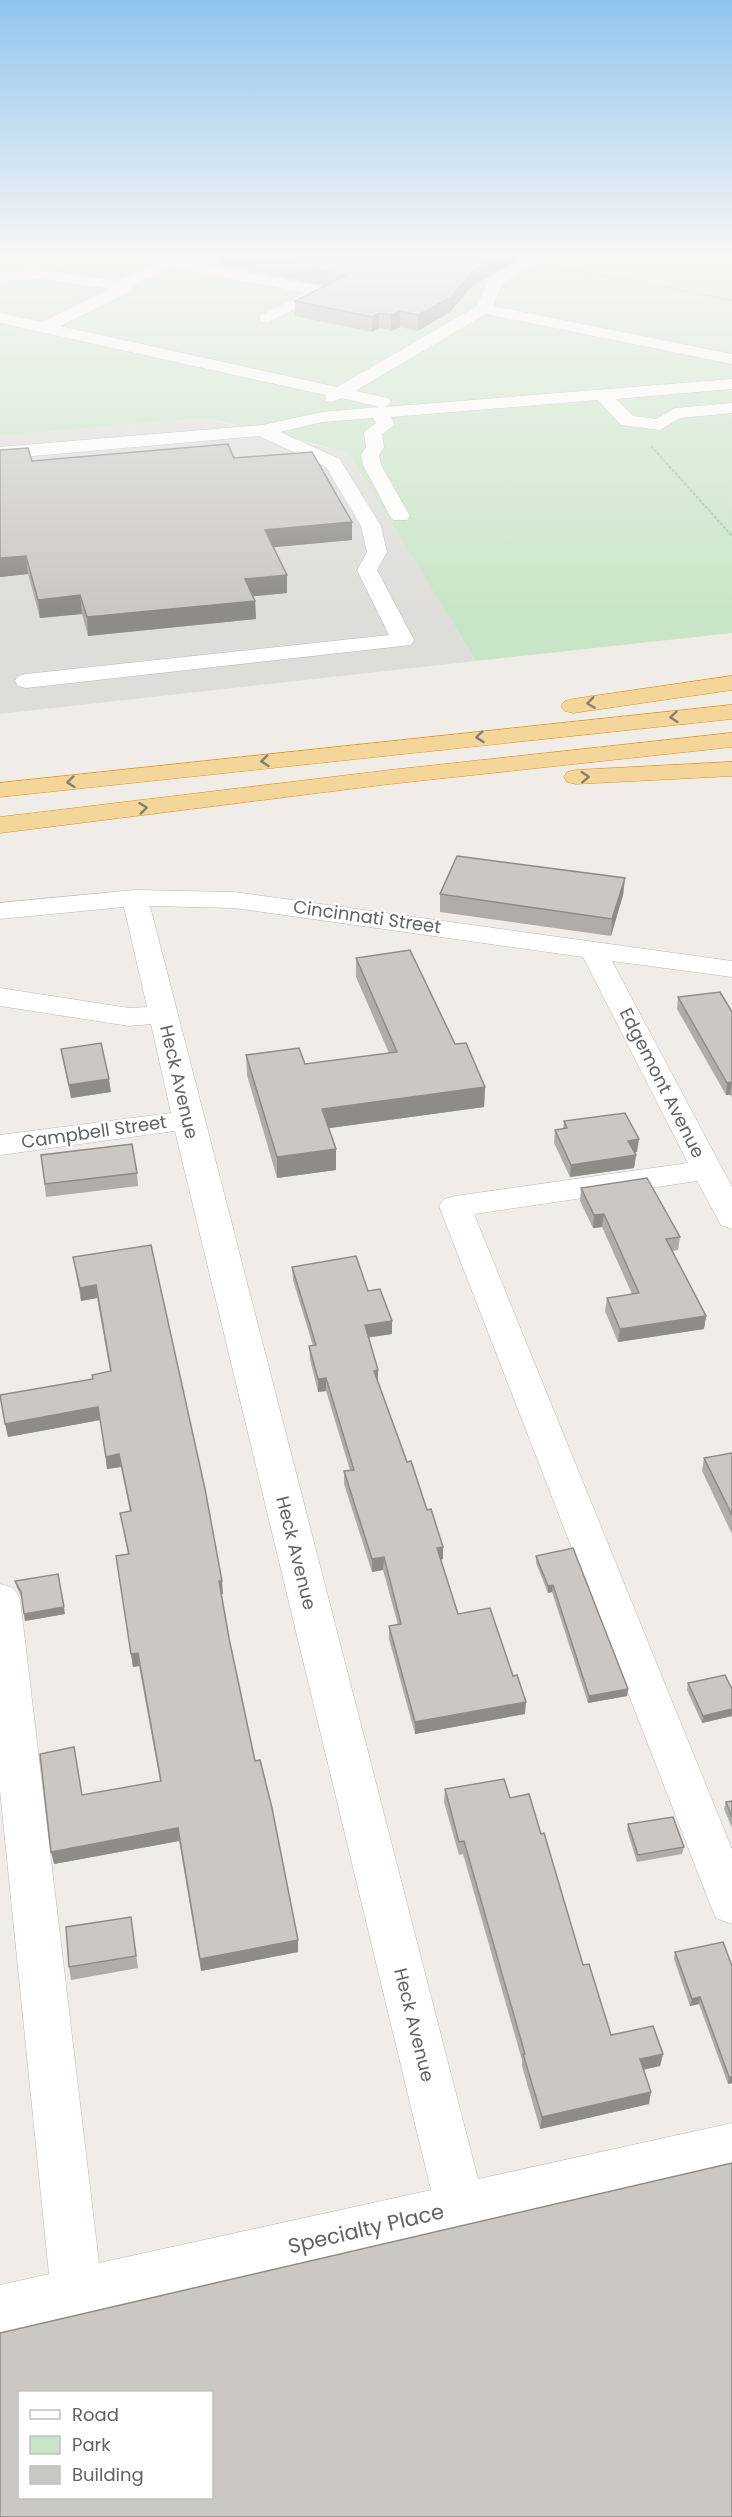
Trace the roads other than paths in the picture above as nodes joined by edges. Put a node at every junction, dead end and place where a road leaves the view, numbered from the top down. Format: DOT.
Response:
graph roads {
  1 [pos="260,371"];
  2 [pos="378,371"];
  3 [pos="732,384"];
  4 [pos="348,389"];
  5 [pos="603,395"];
  6 [pos="410,396"];
  7 [pos="312,408"];
  8 [pos="732,408"];
  9 [pos="387,411"];
  10 [pos="262,430"];
  11 [pos="0,453"];
  12 [pos="400,516"];
  13 [pos="26,681"];
  14 [pos="732,683"];
  15 [pos="732,712"];
  16 [pos="732,740"];
  17 [pos="296,757"];
  18 [pos="732,769"];
  19 [pos="296,789"];
  20 [pos="0,790"];
  21 [pos="0,825"];
  22 [pos="135,898"];
  23 [pos="0,911"];
  24 [pos="592,948"];
  25 [pos="732,969"];
  26 [pos="0,997"];
  27 [pos="163,1015"];
  28 [pos="188,1119"];
  29 [pos="0,1145"];
  30 [pos="707,1170"];
  31 [pos="732,1218"];
  32 [pos="0,1599"];
  33 [pos="732,1904"];
  34 [pos="732,2147"];
  35 [pos="460,2208"];
  36 [pos="77,2294"];
  37 [pos="0,2311"];
  1 -- 4 [label="street"];
  2 -- 4 [label="street"];
  3 -- 5 [label="street"];
  4 -- 6 [label="street"];
  4 -- 7 [label="street"];
  4 -- 9 [label="street"];
  5 -- 8 [label="street"];
  5 -- 9 [label="street"];
  9 -- 10 [label="street"];
  9 -- 12 [label="street"];
  10 -- 11 [label="street"];
  10 -- 13 [label="street"];
  14 -- 17 [label="highway, one-way"];
  15 -- 17 [label="highway, one-way"];
  16 -- 19 [label="highway"];
  17 -- 20 [label="highway, one-way"];
  19 -- 18 [label="highway, one-way"];
  21 -- 19 [label="highway, one-way"];
  22 -- 23 [label="street, Cincinnati Street"];
  22 -- 24 [label="street, Cincinnati Street"];
  22 -- 27 [label="street, Heck Avenue"];
  24 -- 25 [label="street, Cincinnati Street"];
  24 -- 30 [label="street, Edgemont Avenue"];
  26 -- 27 [label="street"];
  27 -- 28 [label="street, Heck Avenue"];
  28 -- 29 [label="street, Campbell Street"];
  28 -- 35 [label="street, Heck Avenue"];
  30 -- 31 [label="street, Edgemont Avenue"];
  30 -- 33 [label="street"];
  32 -- 36 [label="street"];
  34 -- 35 [label="street, Specialty Place"];
  35 -- 36 [label="street, Specialty Place"];
  36 -- 37 [label="street, Specialty Place"];
}
